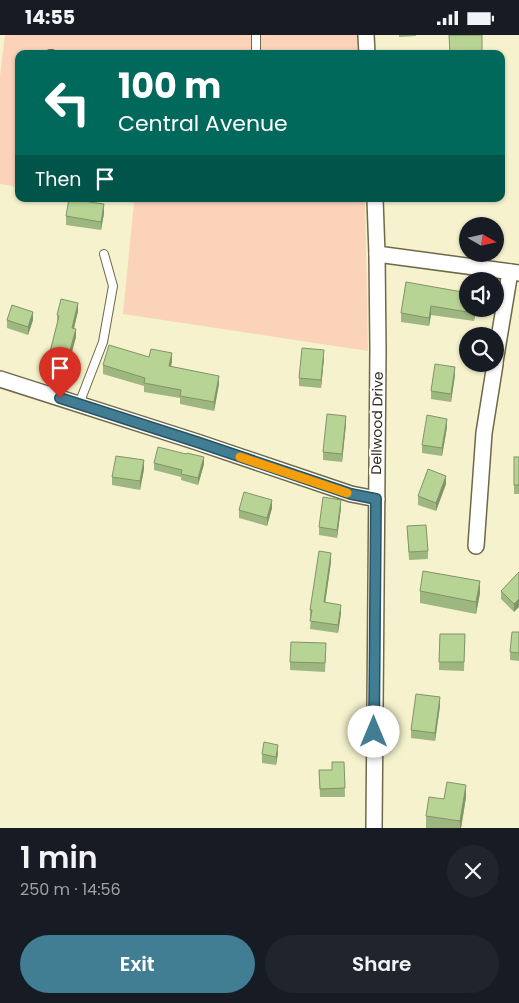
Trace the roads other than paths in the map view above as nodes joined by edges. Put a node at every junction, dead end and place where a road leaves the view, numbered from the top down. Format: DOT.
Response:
graph roads {
  1 [pos="256,35"];
  2 [pos="366,35"];
  3 [pos="256,50"];
  4 [pos="367,50"];
  5 [pos="375,202"];
  6 [pos="104,254"];
  7 [pos="377,254"];
  8 [pos="515,273"];
  9 [pos="503,327"];
  10 [pos="494,372"];
  11 [pos="0,379"];
  12 [pos="79,404"];
  13 [pos="376,499"];
  14 [pos="476,546"];
  15 [pos="374,828"];
  1 -- 3 [label="lane"];
  2 -- 4 [label="street"];
  5 -- 7 [label="street, Dellwood Drive"];
  6 -- 12 [label="lane"];
  7 -- 8 [label="street"];
  7 -- 13 [label="street, Dellwood Drive"];
  8 -- 9 [label="street"];
  10 -- 14 [label="street"];
  11 -- 12 [label="street"];
  12 -- 13 [label="street"];
  13 -- 15 [label="street, Dellwood Drive"];
}
